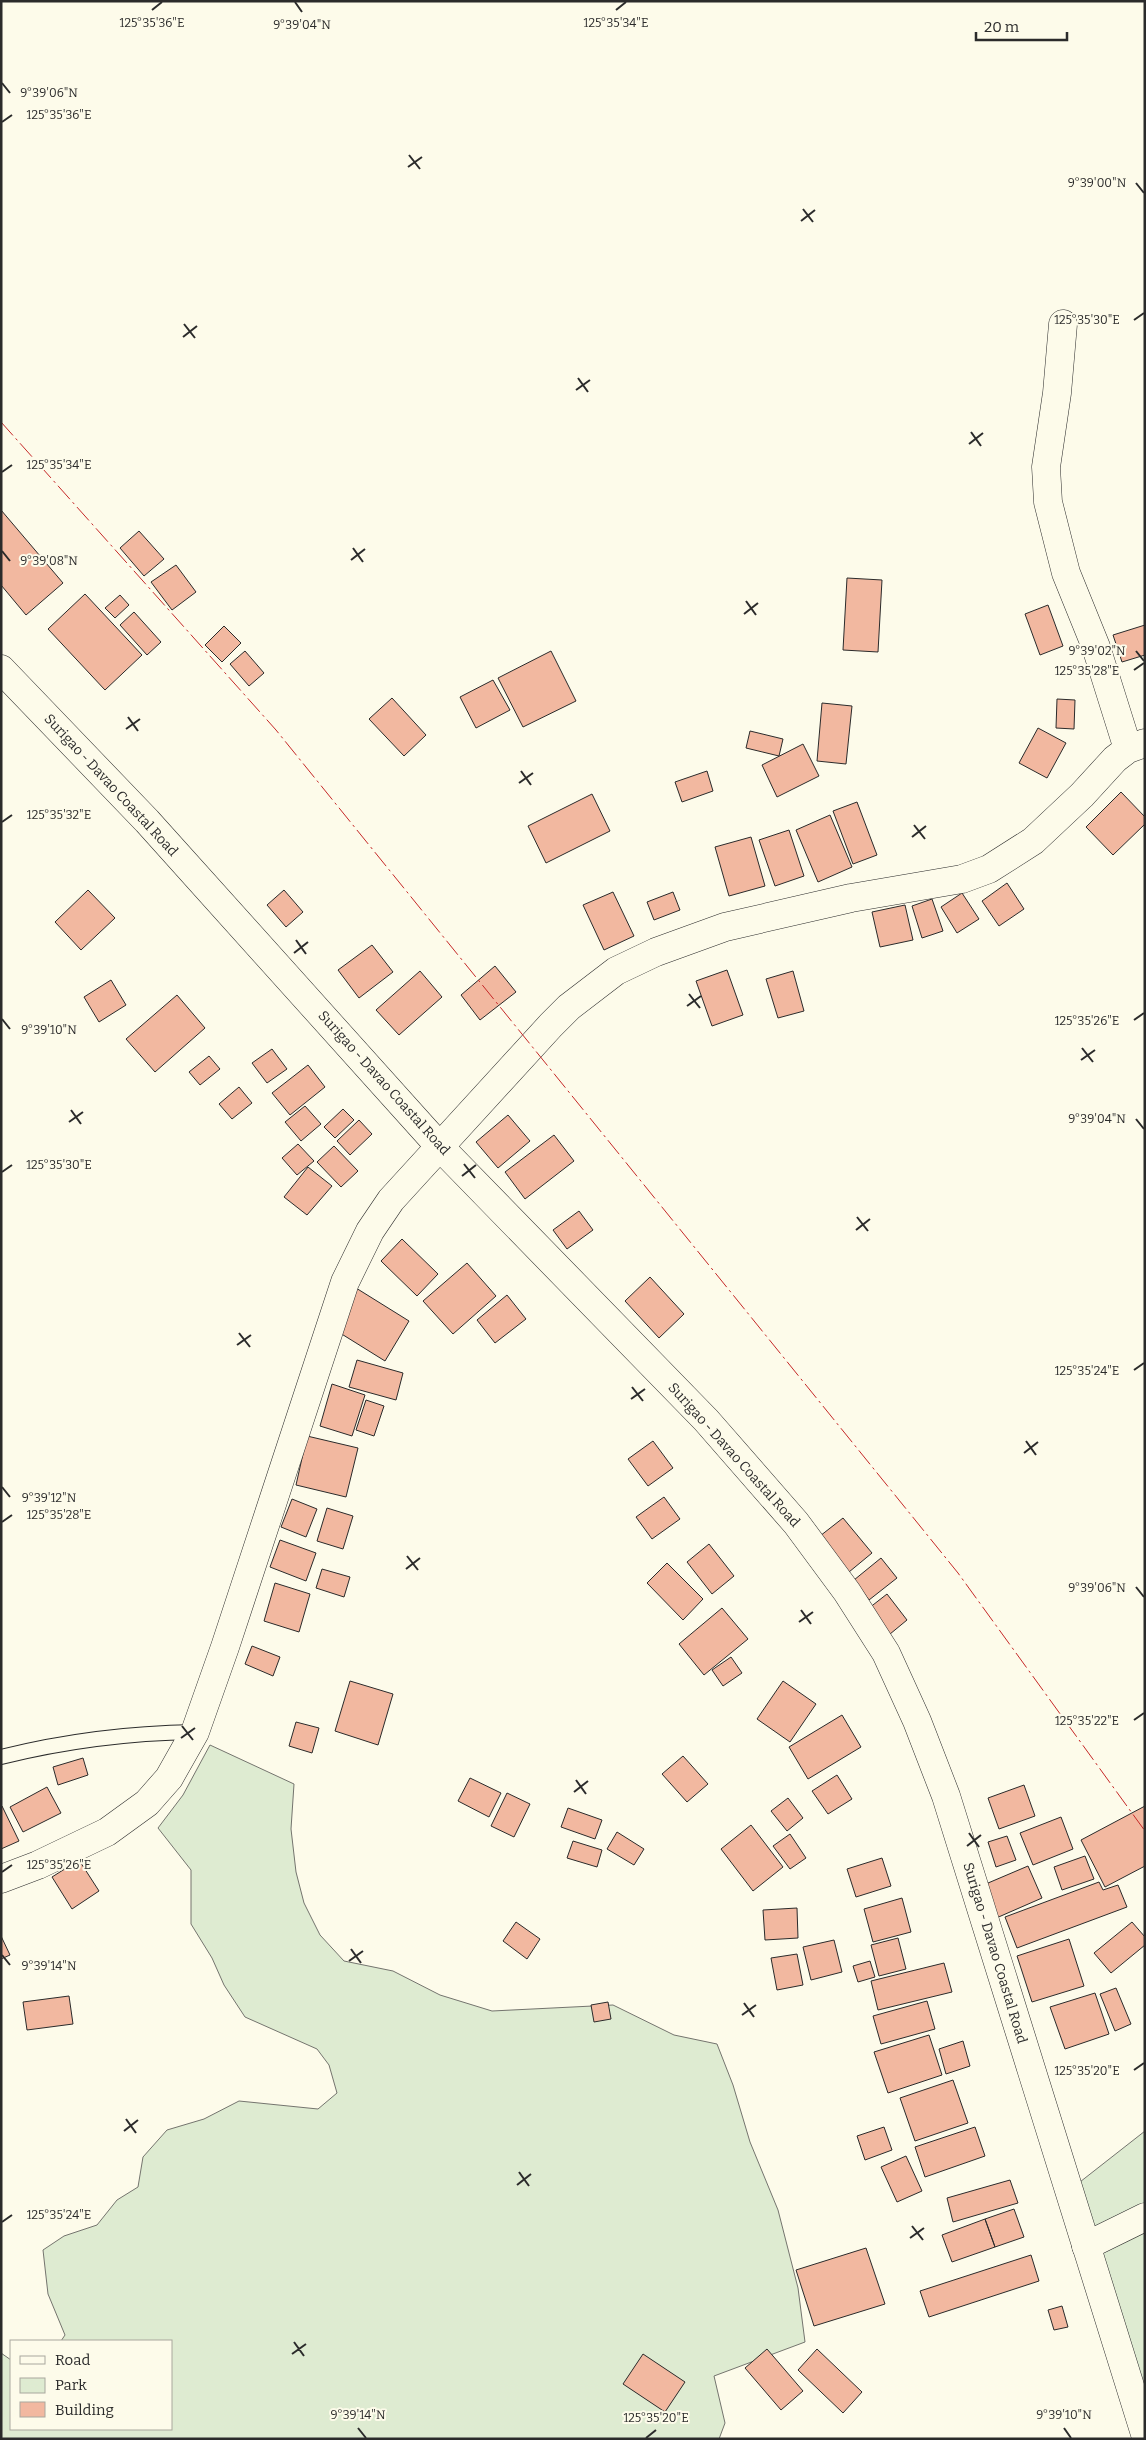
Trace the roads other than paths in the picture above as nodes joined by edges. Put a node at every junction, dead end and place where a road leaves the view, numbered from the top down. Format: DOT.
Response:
graph roads {
  1 [pos="1063,324"];
  2 [pos="1,669"];
  3 [pos="1136,746"];
  4 [pos="441,1148"];
  5 [pos="195,1732"];
  6 [pos="1,1757"];
  7 [pos="1,1879"];
  8 [pos="1145,2217"];
  9 [pos="1086,2246"];
  10 [pos="1145,2434"];
  1 -- 3 [label="main road"];
  2 -- 4 [label="main road, Surigao - Davao Coastal Road"];
  3 -- 4 [label="main road"];
  4 -- 5 [label="main road"];
  4 -- 9 [label="main road, Surigao - Davao Coastal Road"];
  5 -- 6 [label="lane"];
  5 -- 7 [label="main road"];
  8 -- 9 [label="main road"];
  9 -- 10 [label="main road, Surigao - Davao Coastal Road"];
}
